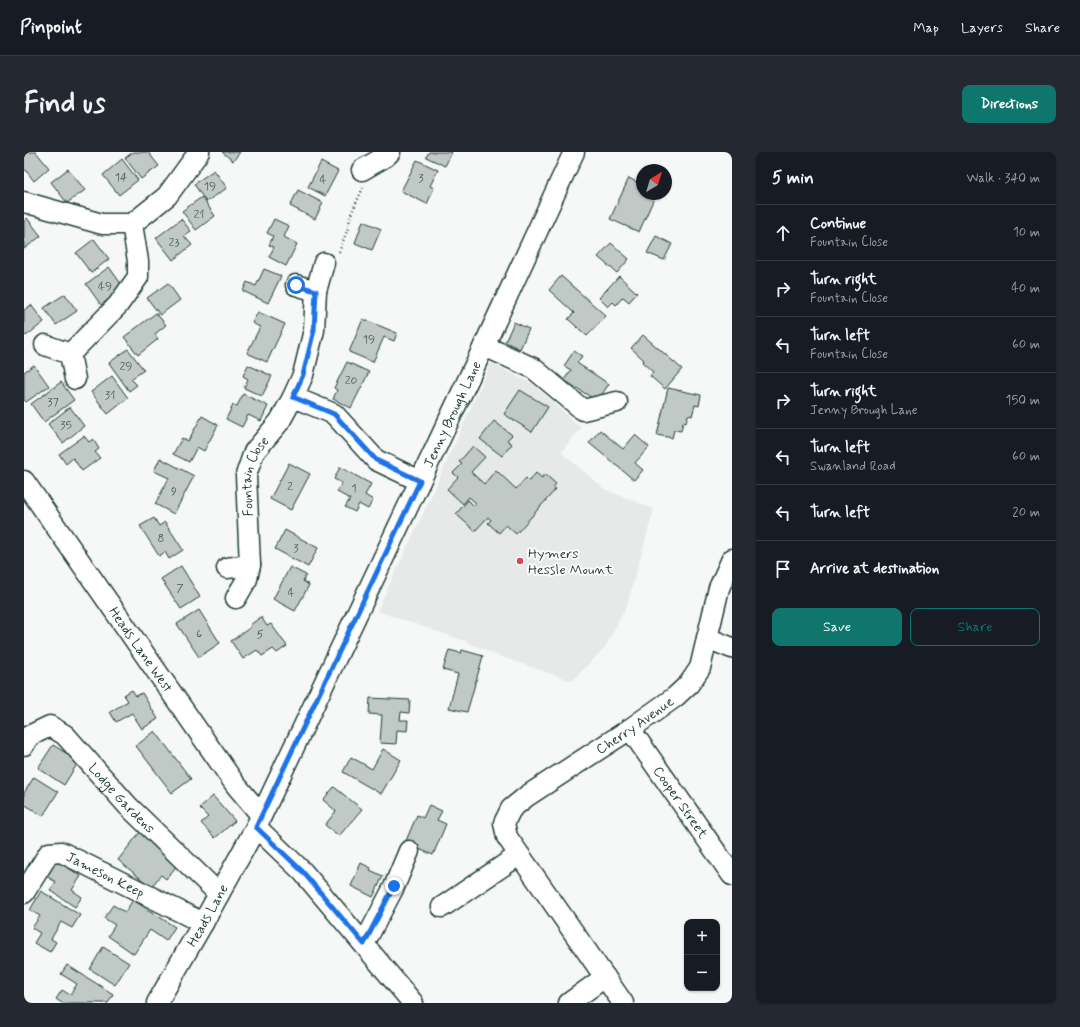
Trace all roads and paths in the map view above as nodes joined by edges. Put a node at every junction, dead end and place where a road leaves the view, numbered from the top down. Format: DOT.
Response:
graph roads {
  1 [pos="199,152"];
  2 [pos="574,152"];
  3 [pos="386,153"];
  4 [pos="362,170"];
  5 [pos="24,202"];
  6 [pos="132,224"];
  7 [pos="324,263"];
  8 [pos="296,285"];
  9 [pos="316,291"];
  10 [pos="45,345"];
  11 [pos="484,346"];
  12 [pos="70,354"];
  13 [pos="75,379"];
  14 [pos="293,397"];
  15 [pos="617,402"];
  16 [pos="24,481"];
  17 [pos="420,481"];
  18 [pos="732,560"];
  19 [pos="250,565"];
  20 [pos="227,568"];
  21 [pos="236,598"];
  22 [pos="707,638"];
  23 [pos="732,648"];
  24 [pos="630,729"];
  25 [pos="24,745"];
  26 [pos="258,821"];
  27 [pos="409,851"];
  28 [pos="519,856"];
  29 [pos="729,864"];
  30 [pos="24,894"];
  31 [pos="219,894"];
  32 [pos="442,907"];
  33 [pos="203,923"];
  34 [pos="364,944"];
  35 [pos="605,977"];
  36 [pos="157,1003"];
  37 [pos="413,1003"];
  38 [pos="569,1003"];
  39 [pos="623,1003"];
  1 -- 6 [label="street"];
  2 -- 11 [label="street, Jenny Brough Lane"];
  3 -- 4 [label="street"];
  4 -- 7 [label="path"];
  5 -- 6 [label="street"];
  6 -- 12 [label="street"];
  7 -- 9 [label="street, Fountain Close"];
  8 -- 9 [label="street"];
  9 -- 14 [label="street, Fountain Close"];
  10 -- 12 [label="street"];
  11 -- 15 [label="street"];
  11 -- 17 [label="street, Jenny Brough Lane"];
  12 -- 13 [label="street"];
  14 -- 17 [label="street"];
  14 -- 19 [label="street, Fountain Close"];
  16 -- 26 [label="street, Heads Lane West"];
  17 -- 26 [label="street, Jenny Brough Lane"];
  18 -- 22 [label="street, Cherry Avenue"];
  19 -- 20 [label="street"];
  19 -- 21 [label="street, Fountain Close"];
  22 -- 23 [label="street"];
  22 -- 24 [label="street, Cherry Avenue"];
  24 -- 28 [label="street, Cherry Avenue"];
  24 -- 29 [label="street, Cooper Street"];
  25 -- 31 [label="street, Lodge Gardens"];
  26 -- 31 [label="street, Heads Lane"];
  26 -- 34 [label="street, Heads Lane West"];
  27 -- 34 [label="street"];
  28 -- 32 [label="street"];
  28 -- 35 [label="street, Cherry Avenue"];
  30 -- 33 [label="street, Jameson Keep"];
  31 -- 33 [label="street, Heads Lane"];
  33 -- 36 [label="street, Heads Lane"];
  34 -- 37 [label="street, Heads Lane West"];
  35 -- 38 [label="street"];
  35 -- 39 [label="street, Cherry Avenue"];
}
